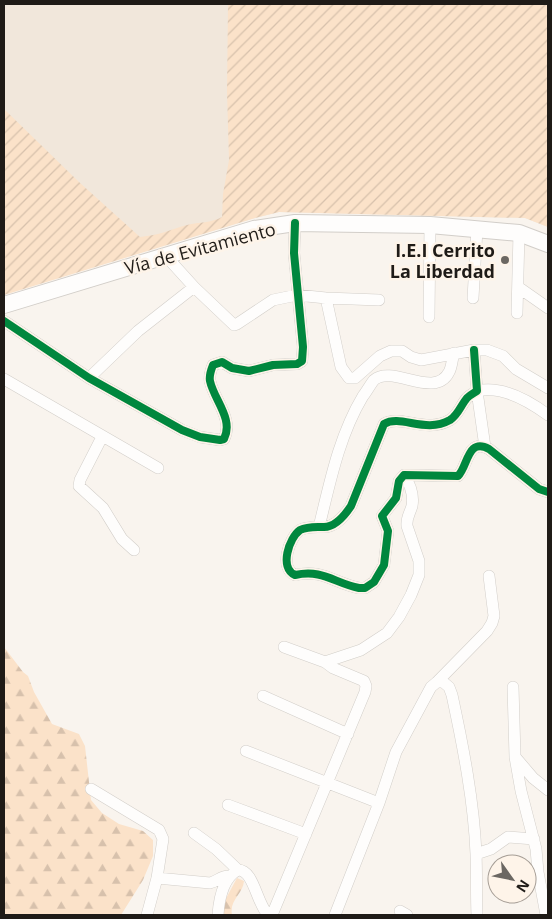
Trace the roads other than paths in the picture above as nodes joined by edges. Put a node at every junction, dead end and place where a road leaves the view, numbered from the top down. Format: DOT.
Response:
graph roads {
  1 [pos="295,224"];
  2 [pos="430,225"];
  3 [pos="478,230"];
  4 [pos="519,234"];
  5 [pos="548,244"];
  6 [pos="165,255"];
  7 [pos="194,287"];
  8 [pos="518,287"];
  9 [pos="298,295"];
  10 [pos="326,298"];
  11 [pos="473,298"];
  12 [pos="379,300"];
  13 [pos="4,305"];
  14 [pos="548,308"];
  15 [pos="518,313"];
  16 [pos="429,317"];
  17 [pos="4,321"];
  18 [pos="474,350"];
  19 [pos="454,354"];
  20 [pos="89,378"];
  21 [pos="4,379"];
  22 [pos="548,388"];
  23 [pos="477,390"];
  24 [pos="548,415"];
  25 [pos="102,437"];
  26 [pos="485,447"];
  27 [pos="158,468"];
  28 [pos="404,475"];
  29 [pos="548,492"];
  30 [pos="319,527"];
  31 [pos="134,550"];
  32 [pos="489,576"];
  33 [pos="284,647"];
  34 [pos="325,662"];
  35 [pos="437,682"];
  36 [pos="513,687"];
  37 [pos="264,696"];
  38 [pos="348,734"];
  39 [pos="246,751"];
  40 [pos="515,757"];
  41 [pos="328,784"];
  42 [pos="92,789"];
  43 [pos="548,790"];
  44 [pos="379,803"];
  45 [pos="228,805"];
  46 [pos="194,833"];
  47 [pos="306,834"];
  48 [pos="534,839"];
  49 [pos="476,854"];
  50 [pos="234,873"];
  51 [pos="157,878"];
  52 [pos="147,915"];
  53 [pos="218,915"];
  54 [pos="268,915"];
  55 [pos="272,915"];
  56 [pos="335,915"];
  57 [pos="477,915"];
  58 [pos="546,915"];
  1 -- 2 [label="highway, Vía de Evitamiento"];
  1 -- 6 [label="highway, Vía de Evitamiento"];
  1 -- 9 [label="street"];
  2 -- 3 [label="highway, Vía de Evitamiento"];
  2 -- 16 [label="street"];
  3 -- 4 [label="highway, Vía de Evitamiento"];
  3 -- 11 [label="street"];
  4 -- 5 [label="highway, Vía de Evitamiento"];
  4 -- 8 [label="street"];
  6 -- 7 [label="street"];
  6 -- 13 [label="highway, Vía de Evitamiento"];
  7 -- 9 [label="street"];
  7 -- 20 [label="street"];
  8 -- 14 [label="street"];
  8 -- 15 [label="street"];
  9 -- 10 [label="street"];
  9 -- 20 [label="street"];
  10 -- 12 [label="street"];
  10 -- 19 [label="street"];
  17 -- 20 [label="street"];
  18 -- 19 [label="street"];
  18 -- 22 [label="street"];
  18 -- 23 [label="street"];
  19 -- 30 [label="street"];
  21 -- 25 [label="street"];
  23 -- 24 [label="street"];
  23 -- 26 [label="street"];
  23 -- 30 [label="street"];
  25 -- 27 [label="street"];
  25 -- 31 [label="street"];
  26 -- 28 [label="street"];
  26 -- 29 [label="street"];
  28 -- 30 [label="street"];
  28 -- 34 [label="street"];
  32 -- 35 [label="street"];
  33 -- 34 [label="street"];
  34 -- 38 [label="street"];
  35 -- 44 [label="street"];
  35 -- 49 [label="street"];
  36 -- 40 [label="street"];
  37 -- 38 [label="street"];
  38 -- 41 [label="street"];
  39 -- 41 [label="street"];
  40 -- 43 [label="street"];
  40 -- 48 [label="street"];
  41 -- 44 [label="street"];
  41 -- 47 [label="street"];
  42 -- 51 [label="street"];
  44 -- 56 [label="street"];
  45 -- 47 [label="street"];
  46 -- 50 [label="street"];
  47 -- 55 [label="street"];
  48 -- 49 [label="street"];
  48 -- 58 [label="street"];
  49 -- 57 [label="street"];
  50 -- 51 [label="street"];
  50 -- 53 [label="street"];
  50 -- 54 [label="street"];
  51 -- 52 [label="street"];
}
